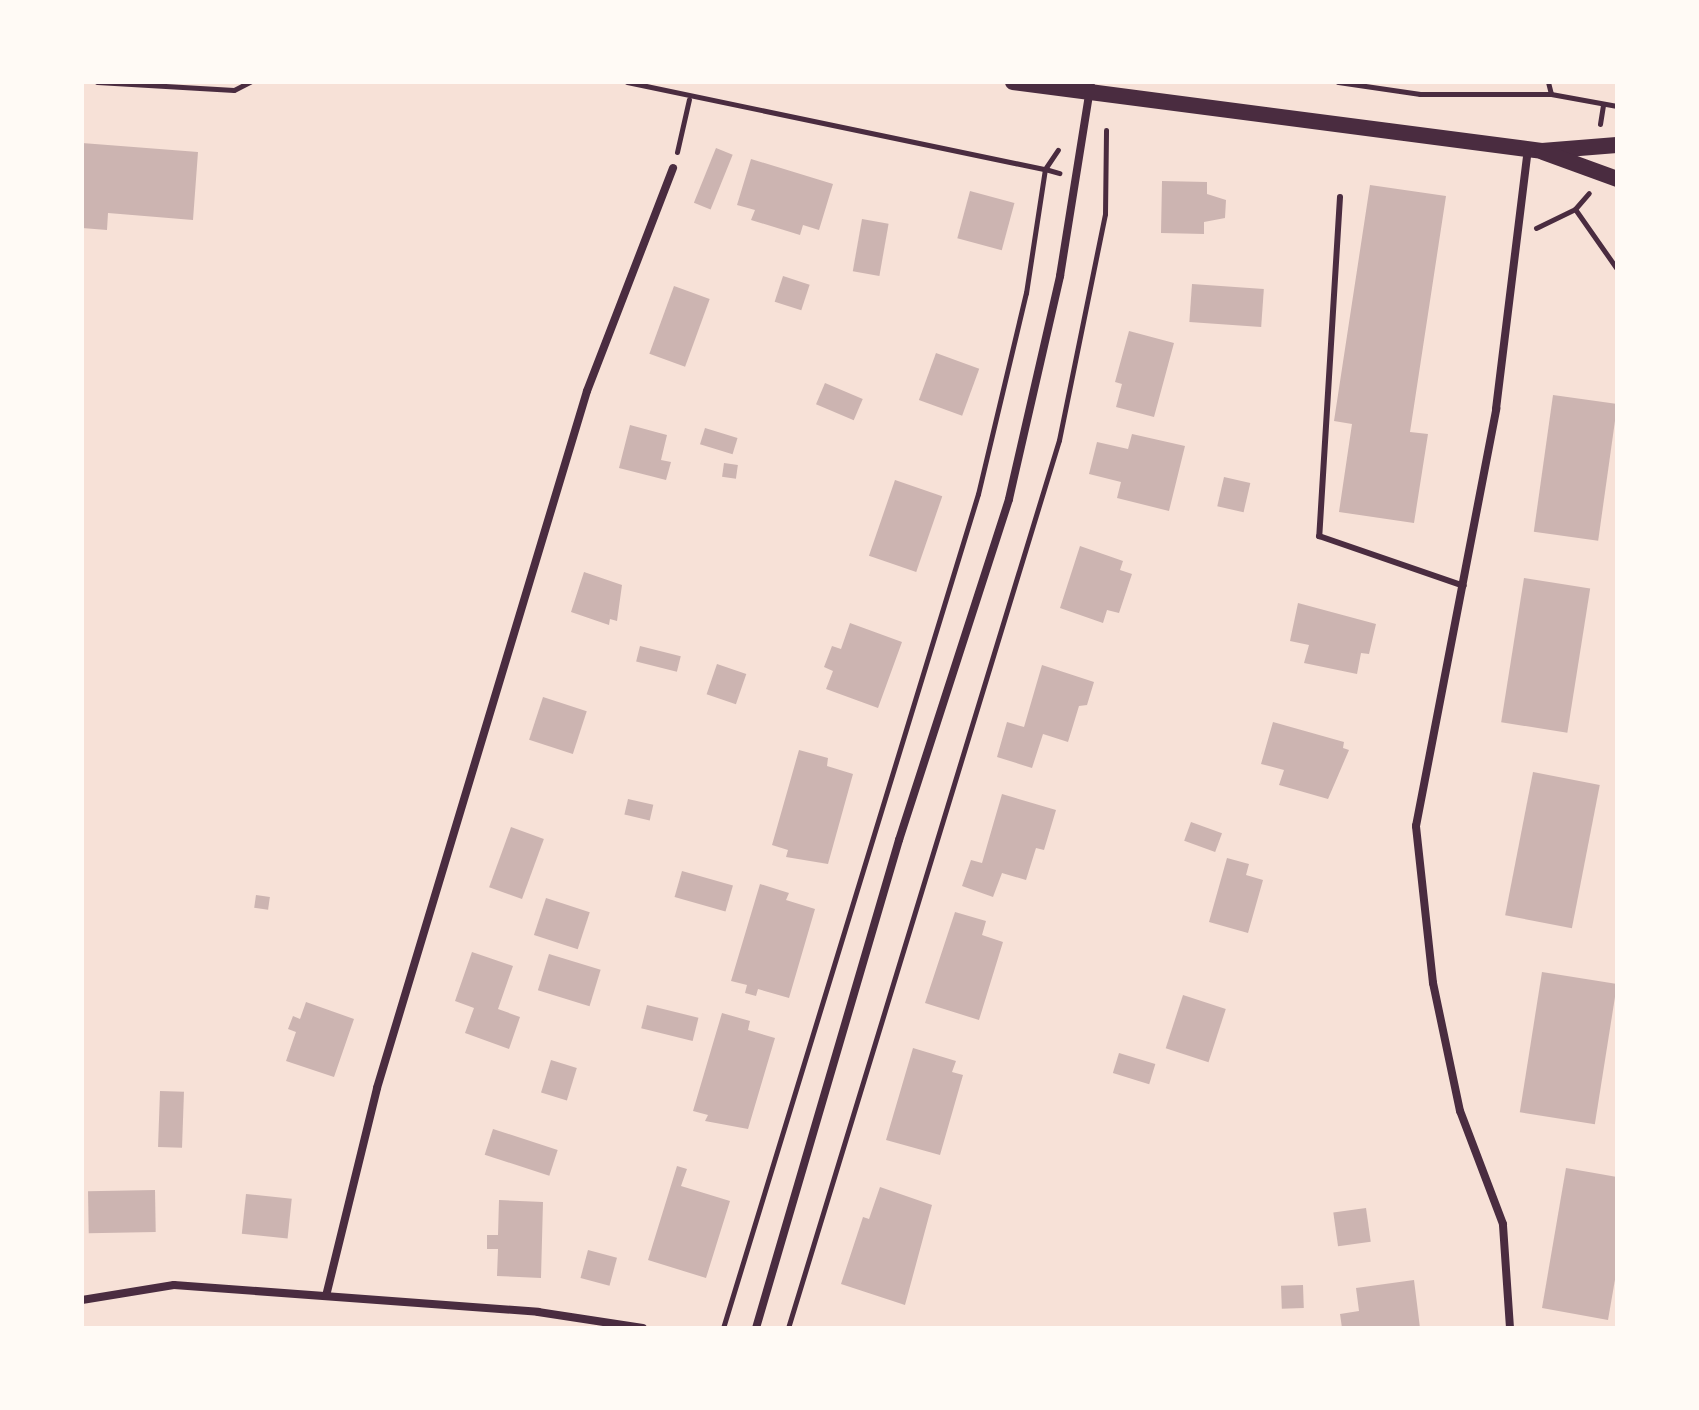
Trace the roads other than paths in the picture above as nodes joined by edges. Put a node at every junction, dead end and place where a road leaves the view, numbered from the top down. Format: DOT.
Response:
graph roads {
  1 [pos="1013,82"];
  2 [pos="1091,82"];
  3 [pos="1617,145"];
  4 [pos="1535,150"];
  5 [pos="673,168"];
  6 [pos="1617,179"];
  7 [pos="1340,197"];
  8 [pos="1464,586"];
  9 [pos="326,1296"];
  10 [pos="82,1300"];
  11 [pos="643,1328"];
  12 [pos="756,1328"];
  13 [pos="1510,1328"];
  1 -- 4 [label="main road"];
  2 -- 12 [label="street"];
  3 -- 4 [label="main road"];
  4 -- 6 [label="main road"];
  4 -- 8 [label="street"];
  5 -- 9 [label="street"];
  7 -- 8 [label="lane"];
  8 -- 13 [label="street"];
  9 -- 10 [label="street"];
  9 -- 11 [label="street"];
}
